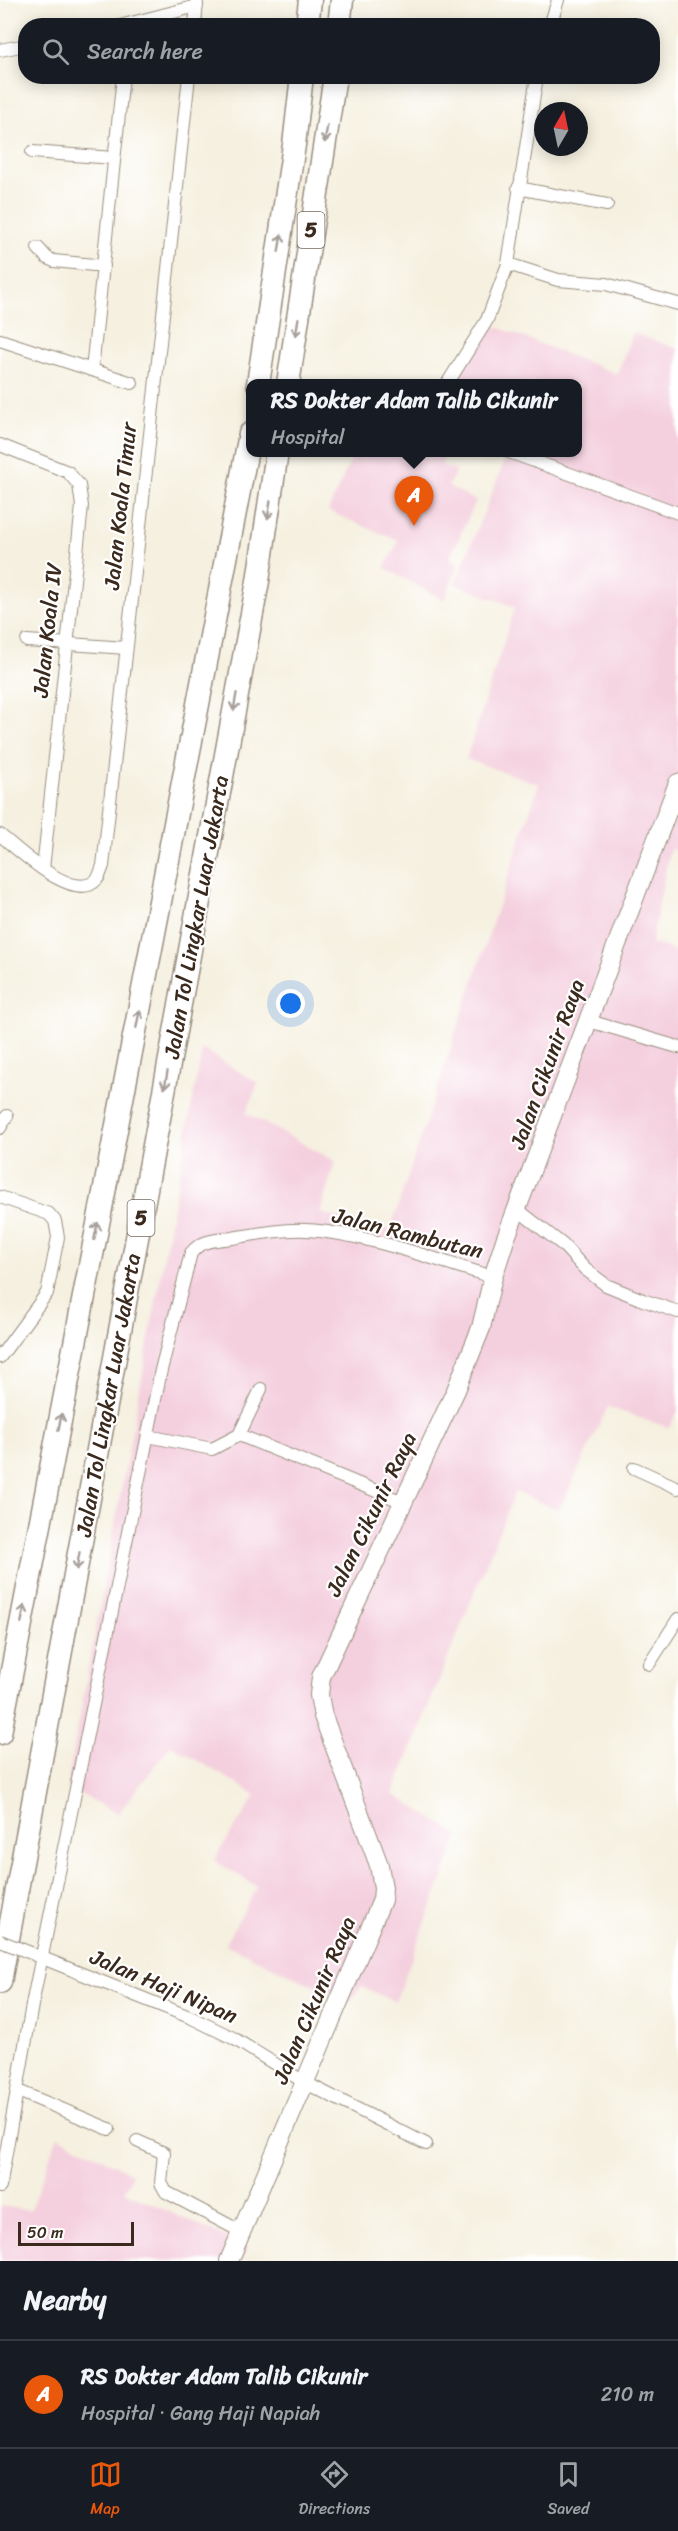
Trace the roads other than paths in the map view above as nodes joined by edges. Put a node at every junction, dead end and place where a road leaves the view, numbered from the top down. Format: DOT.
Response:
graph roads {
  1 [pos="310,0"];
  2 [pos="342,0"];
  3 [pos="558,0"];
  4 [pos="197,3"];
  5 [pos="149,18"];
  6 [pos="196,18"];
  7 [pos="308,18"];
  8 [pos="340,18"];
  9 [pos="552,18"];
  10 [pos="18,47"];
  11 [pos="0,50"];
  12 [pos="122,84"];
  13 [pos="188,84"];
  14 [pos="301,84"];
  15 [pos="333,84"];
  16 [pos="536,84"];
  17 [pos="32,152"];
  18 [pos="114,158"];
  19 [pos="518,188"];
  20 [pos="607,205"];
  21 [pos="38,248"];
  22 [pos="508,264"];
  23 [pos="104,266"];
  24 [pos="678,304"];
  25 [pos="0,340"];
  26 [pos="92,370"];
  27 [pos="259,379"];
  28 [pos="289,379"];
  29 [pos="450,379"];
  30 [pos="132,383"];
  31 [pos="0,445"];
  32 [pos="246,455"];
  33 [pos="276,457"];
  34 [pos="520,457"];
  35 [pos="678,513"];
  36 [pos="27,641"];
  37 [pos="66,644"];
  38 [pos="126,648"];
  39 [pos="678,783"];
  40 [pos="0,835"];
  41 [pos="43,869"];
  42 [pos="589,1021"];
  43 [pos="678,1047"];
  44 [pos="7,1116"];
  45 [pos="0,1128"];
  46 [pos="0,1197"];
  47 [pos="518,1210"];
  48 [pos="493,1277"];
  49 [pos="678,1312"];
  50 [pos="0,1357"];
  51 [pos="261,1389"];
  52 [pos="239,1435"];
  53 [pos="148,1436"];
  54 [pos="634,1468"];
  55 [pos="678,1488"];
  56 [pos="403,1502"];
  57 [pos="678,1619"];
  58 [pos="649,1664"];
  59 [pos="0,1733"];
  60 [pos="0,1941"];
  61 [pos="36,1955"];
  62 [pos="0,1982"];
  63 [pos="304,2082"];
  64 [pos="18,2091"];
  65 [pos="109,2129"];
  66 [pos="136,2141"];
  67 [pos="426,2144"];
  68 [pos="0,2187"];
  69 [pos="242,2232"];
  70 [pos="229,2261"];
  1 -- 7 [label="highway"];
  2 -- 8 [label="highway"];
  3 -- 9 [label="street"];
  4 -- 5 [label="street"];
  4 -- 6 [label="street"];
  10 -- 11 [label="street"];
  12 -- 18 [label="street"];
  13 -- 38 [label="street, Jalan Koala Timur"];
  27 -- 14 [label="highway, 5, one-way"];
  15 -- 28 [label="highway, 5, one-way"];
  16 -- 19 [label="street"];
  17 -- 18 [label="street"];
  18 -- 23 [label="street"];
  19 -- 20 [label="street"];
  19 -- 22 [label="street"];
  21 -- 23 [label="street"];
  22 -- 24 [label="street"];
  22 -- 29 [label="street"];
  23 -- 26 [label="street"];
  25 -- 26 [label="street"];
  26 -- 30 [label="street"];
  31 -- 37 [label="street, Jalan Koala IV"];
  59 -- 32 [label="highway, Jalan Tol Lingkar Luar Jakarta / 5, one-way"];
  33 -- 62 [label="highway, Jalan Tol Lingkar Luar Jakarta / 5, one-way"];
  34 -- 35 [label="street"];
  36 -- 37 [label="street"];
  37 -- 38 [label="street"];
  37 -- 41 [label="street, Jalan Koala IV"];
  38 -- 41 [label="street, Jalan Koala Timur"];
  39 -- 42 [label="street, Jalan Cikunir Raya"];
  40 -- 41 [label="street"];
  42 -- 43 [label="street"];
  42 -- 47 [label="street, Jalan Cikunir Raya"];
  44 -- 45 [label="street"];
  46 -- 50 [label="street"];
  47 -- 48 [label="street, Jalan Cikunir Raya"];
  47 -- 49 [label="street"];
  48 -- 53 [label="street, Jalan Rambutan"];
  48 -- 56 [label="street, Jalan Cikunir Raya"];
  51 -- 52 [label="street"];
  52 -- 53 [label="street"];
  52 -- 56 [label="street"];
  53 -- 61 [label="street"];
  54 -- 55 [label="street"];
  56 -- 63 [label="street, Jalan Cikunir Raya"];
  57 -- 58 [label="street"];
  60 -- 61 [label="street, Jalan Haji Nipan, bridge"];
  61 -- 63 [label="street, Jalan Haji Nipan"];
  61 -- 64 [label="street"];
  63 -- 67 [label="street, Jalan Haji Nipan"];
  63 -- 69 [label="street, Jalan Cikunir Raya"];
  64 -- 65 [label="street"];
  64 -- 68 [label="street"];
  66 -- 69 [label="street"];
  69 -- 70 [label="street, Jalan Cikunir Raya"];
}
